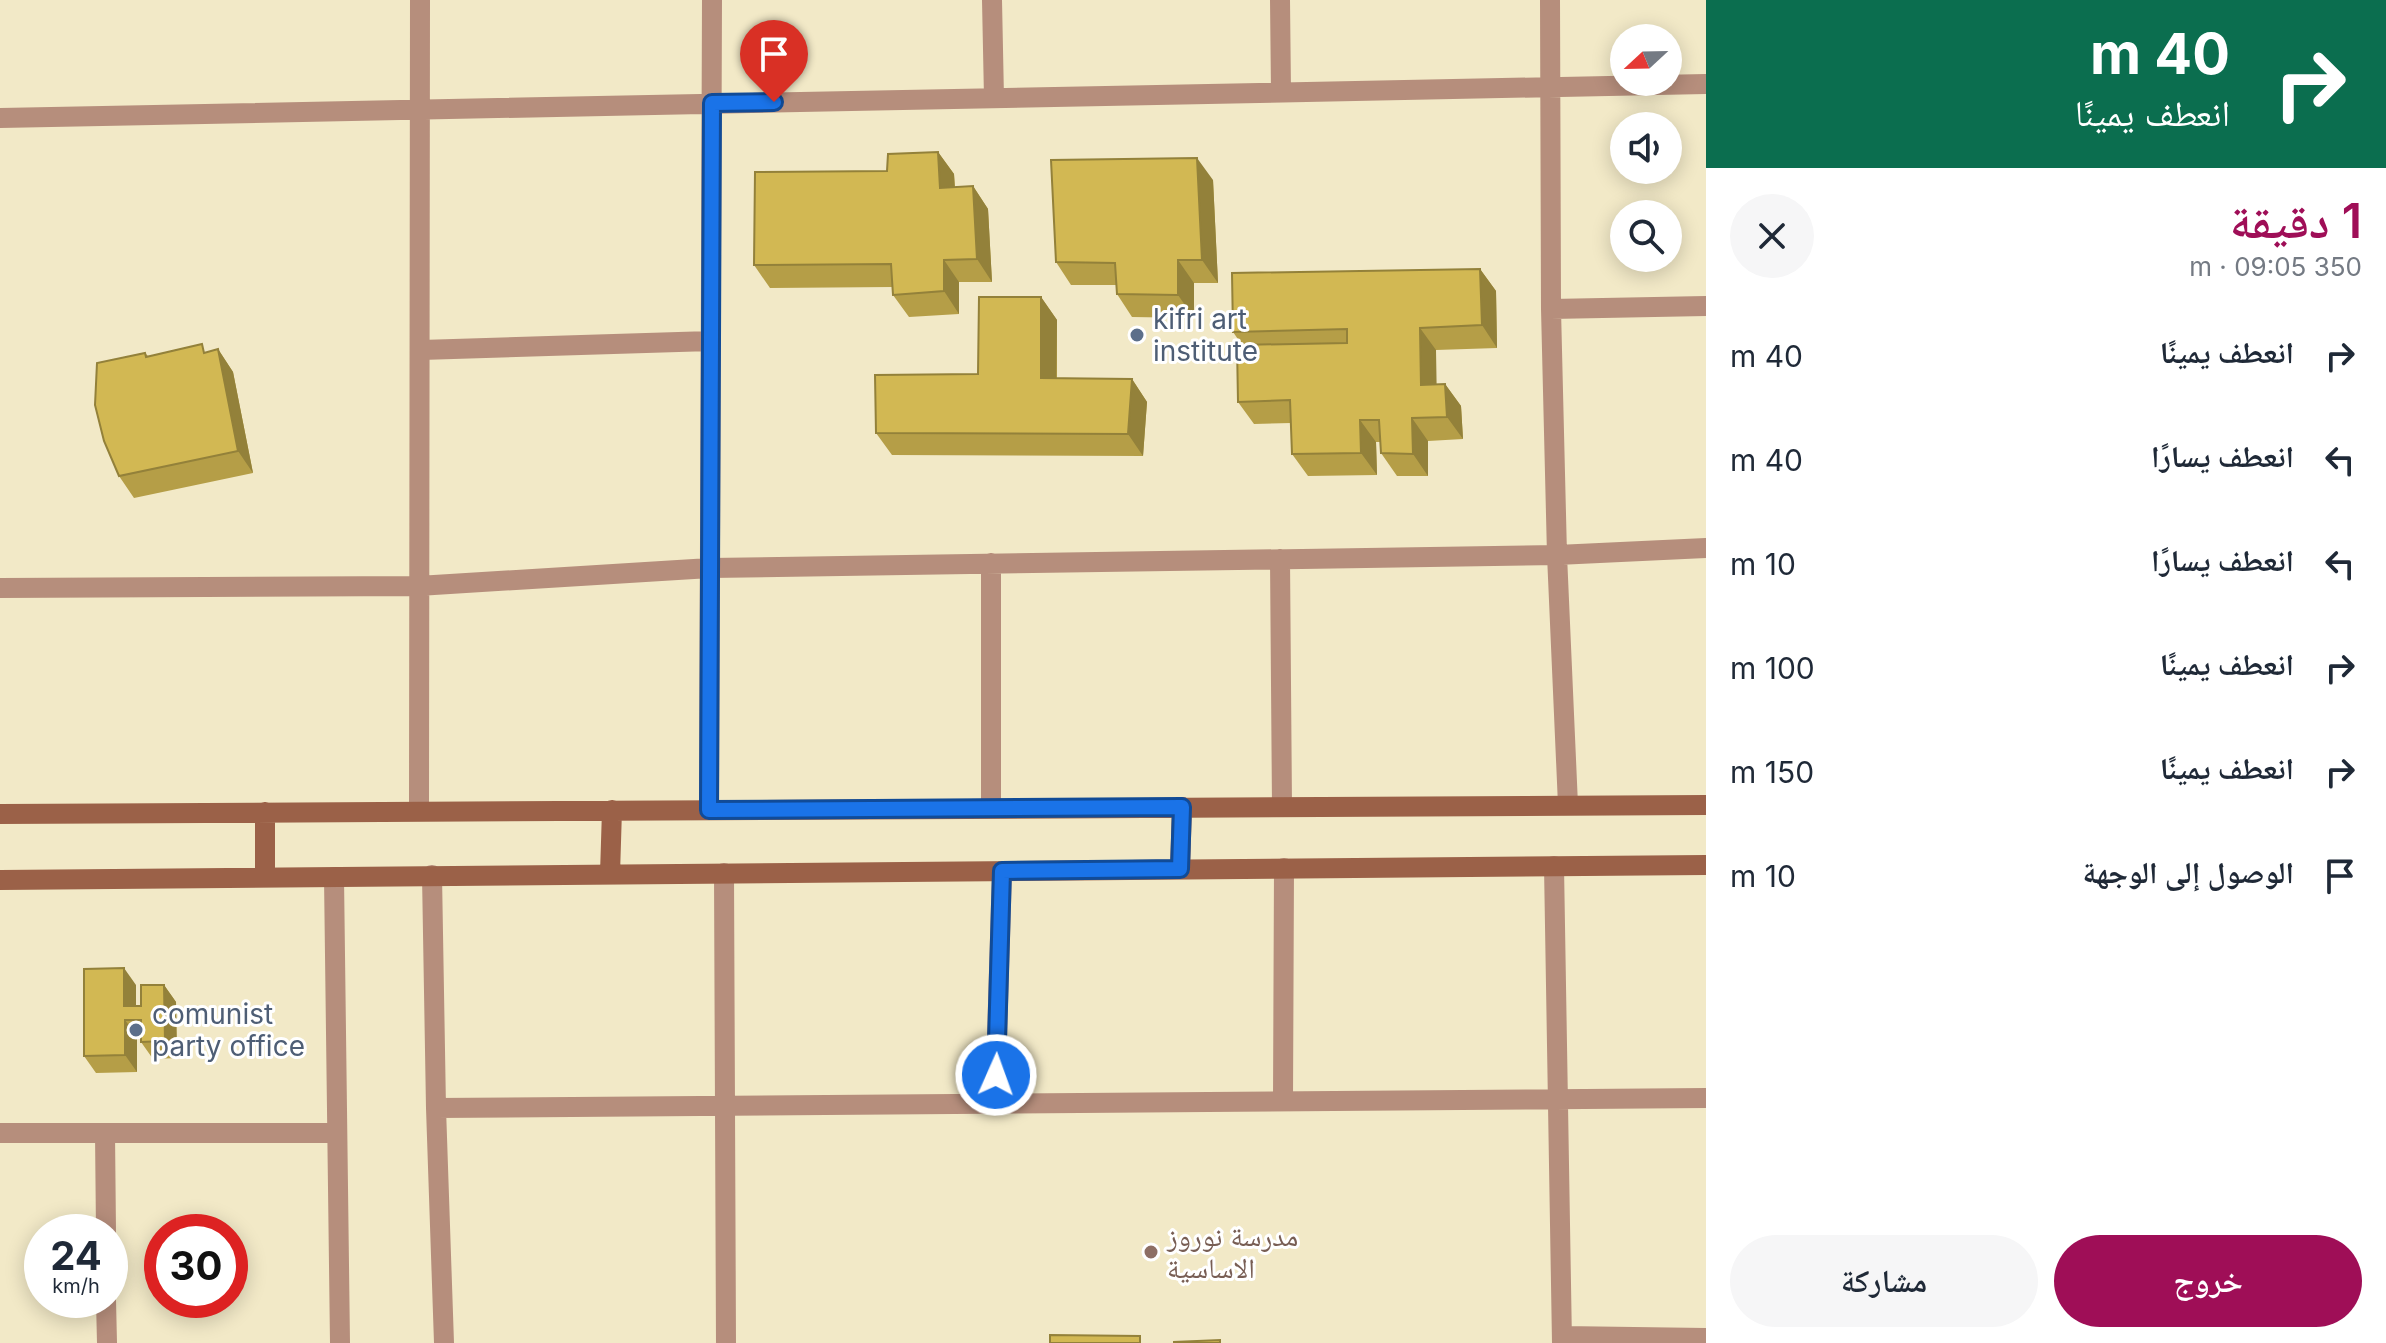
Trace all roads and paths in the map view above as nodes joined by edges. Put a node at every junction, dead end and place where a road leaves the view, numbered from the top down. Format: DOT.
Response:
graph roads {
  1 [pos="420,0"];
  2 [pos="712,0"];
  3 [pos="992,0"];
  4 [pos="1280,0"];
  5 [pos="1550,0"];
  6 [pos="1706,84"];
  7 [pos="1551,87"];
  8 [pos="1281,92"];
  9 [pos="994,98"];
  10 [pos="712,103"];
  11 [pos="420,109"];
  12 [pos="0,118"];
  13 [pos="1706,306"];
  14 [pos="1551,309"];
  15 [pos="711,341"];
  16 [pos="421,350"];
  17 [pos="1706,548"];
  18 [pos="1557,555"];
  19 [pos="1280,559"];
  20 [pos="991,563"];
  21 [pos="710,568"];
  22 [pos="418,586"];
  23 [pos="0,588"];
  24 [pos="1568,805"];
  25 [pos="1706,805"];
  26 [pos="1182,807"];
  27 [pos="1282,807"];
  28 [pos="991,808"];
  29 [pos="612,810"];
  30 [pos="709,810"];
  31 [pos="419,811"];
  32 [pos="265,812"];
  33 [pos="0,814"];
  34 [pos="1706,865"];
  35 [pos="1554,866"];
  36 [pos="1284,868"];
  37 [pos="1180,869"];
  38 [pos="1002,871"];
  39 [pos="724,873"];
  40 [pos="610,874"];
  41 [pos="432,875"];
  42 [pos="265,877"];
  43 [pos="334,877"];
  44 [pos="0,880"];
  45 [pos="1706,1098"];
  46 [pos="1558,1099"];
  47 [pos="1283,1101"];
  48 [pos="995,1104"];
  49 [pos="725,1106"];
  50 [pos="436,1108"];
  51 [pos="0,1133"];
  52 [pos="105,1133"];
  53 [pos="337,1133"];
  54 [pos="106,1214"];
  55 [pos="106,1318"];
  56 [pos="1706,1338"];
  57 [pos="1562,1340"];
  58 [pos="107,1343"];
  59 [pos="340,1343"];
  60 [pos="444,1343"];
  61 [pos="726,1343"];
  1 -- 11 [label="street"];
  2 -- 10 [label="street"];
  3 -- 9 [label="street"];
  4 -- 8 [label="street"];
  5 -- 7 [label="street"];
  6 -- 7 [label="street"];
  7 -- 8 [label="street"];
  7 -- 14 [label="street"];
  8 -- 9 [label="street"];
  9 -- 10 [label="street"];
  10 -- 11 [label="street"];
  10 -- 15 [label="street"];
  11 -- 12 [label="street"];
  11 -- 16 [label="street"];
  13 -- 14 [label="street"];
  14 -- 18 [label="street"];
  15 -- 16 [label="street"];
  15 -- 21 [label="street"];
  16 -- 22 [label="street"];
  17 -- 18 [label="street"];
  18 -- 19 [label="street"];
  18 -- 24 [label="street"];
  19 -- 20 [label="street"];
  19 -- 27 [label="street"];
  20 -- 21 [label="street"];
  20 -- 28 [label="street"];
  21 -- 22 [label="street"];
  21 -- 30 [label="street"];
  22 -- 23 [label="street"];
  22 -- 31 [label="street"];
  24 -- 25 [label="main road"];
  24 -- 27 [label="main road"];
  26 -- 27 [label="main road"];
  26 -- 28 [label="main road"];
  26 -- 37 [label="main road"];
  28 -- 30 [label="main road"];
  29 -- 30 [label="main road"];
  29 -- 31 [label="main road"];
  29 -- 40 [label="main road"];
  31 -- 32 [label="main road"];
  32 -- 33 [label="main road"];
  32 -- 42 [label="main road"];
  34 -- 35 [label="main road"];
  35 -- 36 [label="main road"];
  35 -- 46 [label="street"];
  36 -- 37 [label="main road"];
  36 -- 47 [label="street"];
  37 -- 38 [label="main road"];
  38 -- 39 [label="main road"];
  38 -- 48 [label="street"];
  39 -- 40 [label="main road"];
  39 -- 49 [label="street"];
  40 -- 41 [label="main road"];
  41 -- 43 [label="main road"];
  41 -- 50 [label="street"];
  42 -- 43 [label="main road"];
  42 -- 44 [label="main road"];
  43 -- 53 [label="street"];
  45 -- 46 [label="street"];
  46 -- 47 [label="street"];
  46 -- 57 [label="street"];
  47 -- 48 [label="street"];
  48 -- 49 [label="street"];
  49 -- 50 [label="street"];
  49 -- 61 [label="street"];
  50 -- 60 [label="street"];
  51 -- 52 [label="street"];
  52 -- 53 [label="street"];
  52 -- 54 [label="street"];
  53 -- 59 [label="street"];
  55 -- 58 [label="street"];
  56 -- 57 [label="street"];
}
